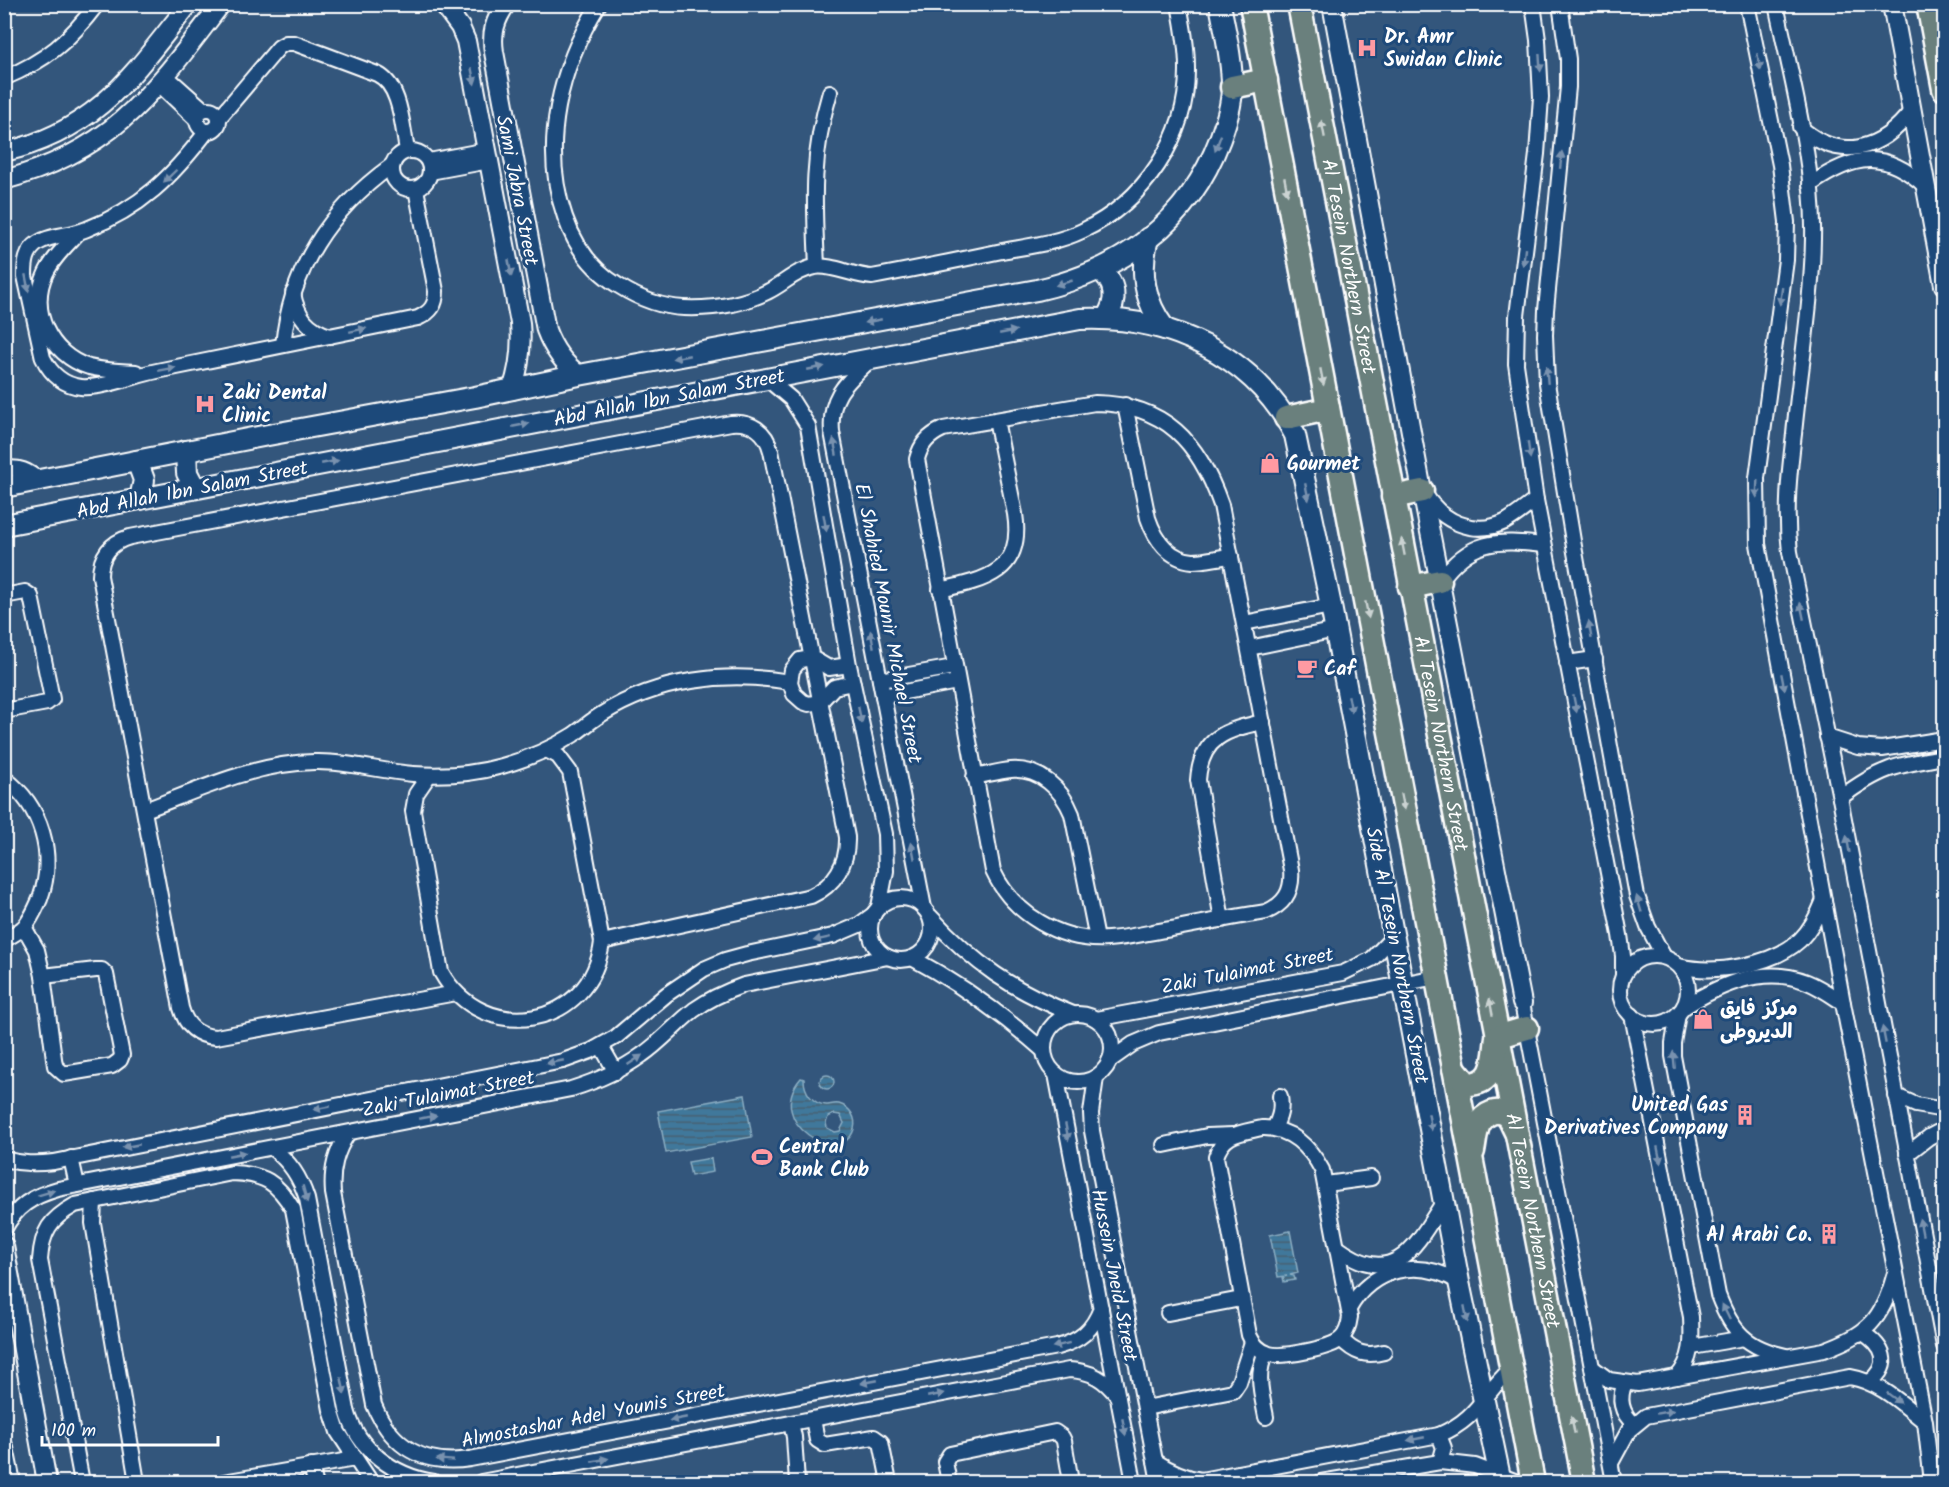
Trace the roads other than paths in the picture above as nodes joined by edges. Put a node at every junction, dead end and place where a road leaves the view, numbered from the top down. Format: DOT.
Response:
graph roads {
  1 [pos="97,4"];
  2 [pos="189,4"];
  3 [pos="221,4"];
  4 [pos="443,4"];
  5 [pos="506,4"];
  6 [pos="599,4"];
  7 [pos="1179,4"];
  8 [pos="1220,4"];
  9 [pos="1251,4"];
  10 [pos="1299,4"];
  11 [pos="1332,4"];
  12 [pos="1533,4"];
  13 [pos="1560,4"];
  14 [pos="1747,4"];
  15 [pos="1776,4"];
  16 [pos="1892,4"];
  17 [pos="1928,4"];
  18 [pos="463,33"];
  19 [pos="493,33"];
  20 [pos="4,78"];
  21 [pos="162,80"];
  22 [pos="1266,80"];
  23 [pos="1232,87"];
  24 [pos="1944,89"];
  25 [pos="830,92"];
  26 [pos="1912,110"];
  27 [pos="200,115"];
  28 [pos="219,118"];
  29 [pos="1800,128"];
  30 [pos="207,131"];
  31 [pos="407,150"];
  32 [pos="4,152"];
  33 [pos="488,156"];
  34 [pos="391,166"];
  35 [pos="429,166"];
  36 [pos="4,180"];
  37 [pos="1533,185"];
  38 [pos="1810,185"];
  39 [pos="1926,187"];
  40 [pos="416,189"];
  41 [pos="1558,189"];
  42 [pos="78,233"];
  43 [pos="1148,238"];
  44 [pos="1786,260"];
  45 [pos="1812,264"];
  46 [pos="817,266"];
  47 [pos="1099,270"];
  48 [pos="1944,285"];
  49 [pos="294,293"];
  50 [pos="1106,318"];
  51 [pos="544,320"];
  52 [pos="520,322"];
  53 [pos="1165,329"];
  54 [pos="330,336"];
  55 [pos="283,345"];
  56 [pos="873,358"];
  57 [pos="144,373"];
  58 [pos="579,375"];
  59 [pos="766,378"];
  60 [pos="512,390"];
  61 [pos="1125,405"];
  62 [pos="1328,409"];
  63 [pos="831,420"];
  64 [pos="996,420"];
  65 [pos="808,426"];
  66 [pos="1291,426"];
  67 [pos="186,452"];
  68 [pos="137,461"];
  69 [pos="4,469"];
  70 [pos="39,480"];
  71 [pos="4,487"];
  72 [pos="195,488"];
  73 [pos="1422,491"];
  74 [pos="1393,497"];
  75 [pos="140,499"];
  76 [pos="1536,500"];
  77 [pos="4,525"];
  78 [pos="1544,545"];
  79 [pos="1231,556"];
  80 [pos="1440,581"];
  81 [pos="1410,587"];
  82 [pos="940,590"];
  83 [pos="4,596"];
  84 [pos="1331,606"];
  85 [pos="1244,623"];
  86 [pos="1336,630"];
  87 [pos="1249,648"];
  88 [pos="812,658"];
  89 [pos="1595,659"];
  90 [pos="1567,663"];
  91 [pos="849,665"];
  92 [pos="954,667"];
  93 [pos="880,680"];
  94 [pos="790,682"];
  95 [pos="957,682"];
  96 [pos="853,683"];
  97 [pos="883,696"];
  98 [pos="820,702"];
  99 [pos="4,711"];
  100 [pos="1263,722"];
  101 [pos="1827,737"];
  102 [pos="1944,739"];
  103 [pos="546,750"];
  104 [pos="1944,757"];
  105 [pos="429,775"];
  106 [pos="974,777"];
  107 [pos="4,778"];
  108 [pos="1840,798"];
  109 [pos="145,810"];
  110 [pos="1824,900"];
  111 [pos="876,910"];
  112 [pos="927,912"];
  113 [pos="1222,920"];
  114 [pos="24,927"];
  115 [pos="1394,936"];
  116 [pos="1097,939"];
  117 [pos="4,940"];
  118 [pos="602,942"];
  119 [pos="888,957"];
  120 [pos="1664,957"];
  121 [pos="912,958"];
  122 [pos="1679,966"];
  123 [pos="1623,975"];
  124 [pos="43,976"];
  125 [pos="1436,977"];
  126 [pos="1404,984"];
  127 [pos="456,993"];
  128 [pos="1522,1003"];
  129 [pos="1843,1003"];
  130 [pos="1681,1010"];
  131 [pos="1072,1014"];
  132 [pos="1632,1015"];
  133 [pos="1096,1019"];
  134 [pos="1527,1028"];
  135 [pos="1497,1037"];
  136 [pos="601,1046"];
  137 [pos="1044,1051"];
  138 [pos="1110,1061"];
  139 [pos="1454,1068"];
  140 [pos="615,1072"];
  141 [pos="1056,1074"];
  142 [pos="1096,1077"];
  143 [pos="1280,1096"];
  144 [pos="1896,1096"];
  145 [pos="1944,1110"];
  146 [pos="1274,1128"];
  147 [pos="1944,1129"];
  148 [pos="348,1133"];
  149 [pos="1516,1134"];
  150 [pos="1234,1135"];
  151 [pos="1164,1145"];
  152 [pos="272,1148"];
  153 [pos="1907,1154"];
  154 [pos="71,1158"];
  155 [pos="4,1159"];
  156 [pos="1472,1160"];
  157 [pos="174,1166"];
  158 [pos="155,1170"];
  159 [pos="1371,1178"];
  160 [pos="178,1182"];
  161 [pos="1326,1184"];
  162 [pos="76,1185"];
  163 [pos="158,1187"];
  164 [pos="94,1201"];
  165 [pos="1444,1201"];
  166 [pos="4,1230"];
  167 [pos="4,1246"];
  168 [pos="1338,1248"];
  169 [pos="1370,1265"];
  170 [pos="1400,1265"];
  171 [pos="1894,1274"];
  172 [pos="1374,1280"];
  173 [pos="1459,1282"];
  174 [pos="1241,1299"];
  175 [pos="1101,1308"];
  176 [pos="1349,1309"];
  177 [pos="1168,1312"];
  178 [pos="1863,1333"];
  179 [pos="1744,1338"];
  180 [pos="1341,1339"];
  181 [pos="1252,1342"];
  182 [pos="1944,1346"];
  183 [pos="1692,1347"];
  184 [pos="1384,1352"];
  185 [pos="1266,1353"];
  186 [pos="1006,1356"];
  187 [pos="1786,1356"];
  188 [pos="1593,1368"];
  189 [pos="1511,1369"];
  190 [pos="1677,1377"];
  191 [pos="1011,1381"];
  192 [pos="1870,1382"];
  193 [pos="1625,1383"];
  194 [pos="1118,1397"];
  195 [pos="1484,1401"];
  196 [pos="1145,1408"];
  197 [pos="1266,1417"];
  198 [pos="813,1419"];
  199 [pos="1925,1422"];
  200 [pos="791,1423"];
  201 [pos="1634,1424"];
  202 [pos="1439,1435"];
  203 [pos="4,1448"];
  204 [pos="485,1456"];
  205 [pos="355,1459"];
  206 [pos="1155,1461"];
  207 [pos="1440,1462"];
  208 [pos="1611,1463"];
  209 [pos="311,1466"];
  210 [pos="538,1477"];
  211 [pos="1369,1478"];
  212 [pos="516,1479"];
  213 [pos="1218,1480"];
  214 [pos="1354,1480"];
  215 [pos="1506,1480"];
  216 [pos="11,1482"];
  217 [pos="47,1482"];
  218 [pos="82,1482"];
  219 [pos="137,1482"];
  220 [pos="223,1482"];
  221 [pos="315,1482"];
  222 [pos="371,1482"];
  223 [pos="434,1482"];
  224 [pos="485,1482"];
  225 [pos="797,1482"];
  226 [pos="889,1482"];
  227 [pos="949,1482"];
  228 [pos="1071,1482"];
  229 [pos="1134,1482"];
  230 [pos="1159,1482"];
  231 [pos="1321,1482"];
  232 [pos="1533,1482"];
  233 [pos="1584,1482"];
  234 [pos="1614,1482"];
  235 [pos="1932,1482"];
  1 -- 20 [label="street"];
  2 -- 32 [label="street"];
  3 -- 21 [label="street"];
  4 -- 18 [label="street, Sami Jabra Street"];
  5 -- 19 [label="street, Sami Jabra Street"];
  6 -- 46 [label="street"];
  7 -- 46 [label="street"];
  8 -- 23 [label="main road"];
  9 -- 22 [label="main road"];
  74 -- 10 [label="main road, Al Tesein Northern Street, one-way"];
  11 -- 73 [label="street"];
  12 -- 37 [label="street, one-way"];
  41 -- 13 [label="street, one-way"];
  14 -- 44 [label="street, one-way"];
  15 -- 29 [label="street"];
  16 -- 26 [label="street"];
  17 -- 24 [label="main road"];
  18 -- 19 [label="street"];
  18 -- 33 [label="street, Sami Jabra Street, one-way"];
  19 -- 51 [label="street, Sami Jabra Street"];
  21 -- 27 [label="street"];
  21 -- 36 [label="street"];
  22 -- 23 [label="main road"];
  22 -- 62 [label="main road, one-way"];
  23 -- 43 [label="main road, Abd Allah Ibn Salam Street, one-way"];
  25 -- 46 [label="street"];
  26 -- 29 [label="street"];
  26 -- 39 [label="street"];
  27 -- 28 [label="street"];
  27 -- 30 [label="street"];
  28 -- 30 [label="street"];
  28 -- 31 [label="street"];
  29 -- 38 [label="street"];
  30 -- 42 [label="street, one-way"];
  31 -- 34 [label="street"];
  31 -- 35 [label="street"];
  33 -- 35 [label="street"];
  33 -- 52 [label="street, Sami Jabra Street, one-way"];
  34 -- 40 [label="street"];
  34 -- 49 [label="street"];
  35 -- 40 [label="street"];
  37 -- 41 [label="street"];
  37 -- 76 [label="street, one-way"];
  38 -- 39 [label="street"];
  38 -- 45 [label="street"];
  39 -- 48 [label="street"];
  54 -- 40 [label="street, one-way"];
  89 -- 41 [label="street, one-way"];
  42 -- 57 [label="street"];
  42 -- 57 [label="street, one-way"];
  43 -- 47 [label="main road, Abd Allah Ibn Salam Street"];
  43 -- 53 [label="main road"];
  44 -- 45 [label="street"];
  44 -- 110 [label="street, one-way"];
  101 -- 45 [label="street, one-way"];
  47 -- 50 [label="main road"];
  47 -- 58 [label="main road, Abd Allah Ibn Salam Street, one-way"];
  49 -- 54 [label="street"];
  49 -- 55 [label="street"];
  50 -- 53 [label="main road, Abd Allah Ibn Salam Street"];
  56 -- 50 [label="main road, Abd Allah Ibn Salam Street, one-way"];
  51 -- 52 [label="street"];
  51 -- 58 [label="street, Sami Jabra Street"];
  52 -- 60 [label="street, Sami Jabra Street"];
  53 -- 66 [label="main road, Abd Allah Ibn Salam Street"];
  54 -- 55 [label="street"];
  57 -- 55 [label="street, one-way"];
  59 -- 56 [label="main road, Abd Allah Ibn Salam Street, one-way"];
  56 -- 63 [label="street, El Shahied Mounir Michael Street"];
  58 -- 60 [label="main road, Abd Allah Ibn Salam Street"];
  59 -- 65 [label="street"];
  72 -- 59 [label="main road, Abd Allah Ibn Salam Street, one-way"];
  60 -- 67 [label="main road, Abd Allah Ibn Salam Street"];
  61 -- 64 [label="street"];
  61 -- 79 [label="street"];
  61 -- 79 [label="street"];
  62 -- 66 [label="main road"];
  62 -- 125 [label="main road, one-way"];
  63 -- 65 [label="street"];
  93 -- 63 [label="street, El Shahied Mounir Michael Street, one-way"];
  64 -- 82 [label="street"];
  64 -- 82 [label="street"];
  65 -- 91 [label="street, one-way"];
  66 -- 84 [label="main road, Side Al Tesein Northern Street, one-way"];
  67 -- 68 [label="main road, Abd Allah Ibn Salam Street"];
  67 -- 72 [label="main road"];
  68 -- 70 [label="main road, Abd Allah Ibn Salam Street"];
  68 -- 75 [label="main road"];
  69 -- 70 [label="street"];
  70 -- 71 [label="main road, Abd Allah Ibn Salam Street"];
  72 -- 75 [label="main road, Abd Allah Ibn Salam Street"];
  73 -- 74 [label="main road"];
  73 -- 76 [label="street"];
  73 -- 80 [label="street"];
  81 -- 74 [label="main road, Al Tesein Northern Street, one-way"];
  75 -- 77 [label="main road, Abd Allah Ibn Salam Street"];
  76 -- 78 [label="street"];
  78 -- 80 [label="street"];
  78 -- 90 [label="street"];
  79 -- 85 [label="street"];
  80 -- 81 [label="main road"];
  80 -- 128 [label="street"];
  135 -- 81 [label="main road, Al Tesein Northern Street, one-way"];
  82 -- 92 [label="street"];
  83 -- 99 [label="street"];
  84 -- 85 [label="street"];
  84 -- 86 [label="main road, Side Al Tesein Northern Street"];
  85 -- 87 [label="street"];
  86 -- 87 [label="street"];
  86 -- 115 [label="main road, Side Al Tesein Northern Street, one-way"];
  87 -- 100 [label="street"];
  88 -- 91 [label="street"];
  88 -- 94 [label="street"];
  88 -- 98 [label="street"];
  88 -- 109 [label="street"];
  89 -- 90 [label="street"];
  120 -- 89 [label="street, one-way"];
  90 -- 123 [label="street, one-way"];
  91 -- 96 [label="street"];
  92 -- 93 [label="street"];
  92 -- 95 [label="street"];
  93 -- 97 [label="street, El Shahied Mounir Michael Street"];
  94 -- 98 [label="street"];
  94 -- 103 [label="street"];
  95 -- 97 [label="street"];
  95 -- 106 [label="street"];
  96 -- 98 [label="street"];
  96 -- 111 [label="street, one-way"];
  112 -- 97 [label="street, El Shahied Mounir Michael Street, one-way"];
  98 -- 118 [label="street"];
  100 -- 113 [label="street"];
  100 -- 113 [label="street"];
  101 -- 102 [label="street"];
  101 -- 108 [label="street"];
  103 -- 105 [label="street"];
  103 -- 118 [label="street"];
  104 -- 108 [label="street"];
  105 -- 109 [label="street"];
  105 -- 127 [label="street"];
  106 -- 116 [label="street"];
  106 -- 116 [label="street"];
  107 -- 114 [label="street"];
  144 -- 108 [label="street, one-way"];
  109 -- 127 [label="street"];
  110 -- 122 [label="street"];
  110 -- 129 [label="street"];
  111 -- 112 [label="street"];
  111 -- 119 [label="street"];
  111 -- 136 [label="street, Zaki Tulaimat Street, one-way"];
  112 -- 121 [label="street"];
  112 -- 131 [label="street"];
  113 -- 116 [label="street"];
  114 -- 117 [label="street"];
  114 -- 124 [label="street"];
  115 -- 126 [label="main road, Side Al Tesein Northern Street"];
  115 -- 133 [label="street, Zaki Tulaimat Street"];
  118 -- 127 [label="street"];
  119 -- 121 [label="street"];
  140 -- 119 [label="street, Zaki Tulaimat Street, one-way"];
  120 -- 122 [label="street"];
  120 -- 123 [label="street"];
  121 -- 137 [label="street"];
  122 -- 130 [label="street"];
  123 -- 132 [label="street"];
  124 -- 124 [label="street"];
  125 -- 126 [label="street"];
  125 -- 139 [label="main road"];
  126 -- 138 [label="street"];
  126 -- 165 [label="main road, Side Al Tesein Northern Street, one-way"];
  128 -- 134 [label="street"];
  129 -- 130 [label="street"];
  129 -- 171 [label="street"];
  130 -- 132 [label="street"];
  179 -- 130 [label="street, one-way"];
  131 -- 133 [label="street"];
  131 -- 137 [label="street"];
  132 -- 183 [label="street, one-way"];
  133 -- 138 [label="street"];
  134 -- 135 [label="main road"];
  134 -- 188 [label="street"];
  135 -- 139 [label="main road"];
  135 -- 149 [label="main road, Al Tesein Northern Street"];
  136 -- 140 [label="street"];
  136 -- 154 [label="street, Zaki Tulaimat Street, one-way"];
  137 -- 141 [label="street"];
  138 -- 142 [label="street"];
  139 -- 156 [label="main road"];
  148 -- 140 [label="street, Zaki Tulaimat Street, one-way"];
  141 -- 142 [label="street"];
  141 -- 175 [label="street, Hussein Jneid Street, one-way"];
  142 -- 196 [label="street, Hussein Jneid Street"];
  143 -- 146 [label="street"];
  144 -- 145 [label="street"];
  144 -- 153 [label="street"];
  146 -- 150 [label="street"];
  146 -- 161 [label="street"];
  147 -- 153 [label="street"];
  148 -- 152 [label="street, Zaki Tulaimat Street"];
  204 -- 148 [label="street, Almostashar Adel Younis Street, one-way"];
  149 -- 156 [label="main road"];
  233 -- 149 [label="main road, Al Tesein Northern Street, one-way"];
  150 -- 151 [label="street"];
  150 -- 174 [label="street"];
  157 -- 152 [label="street, Zaki Tulaimat Street, one-way"];
  152 -- 223 [label="street, one-way"];
  182 -- 153 [label="street, one-way"];
  154 -- 155 [label="street, Zaki Tulaimat Street"];
  154 -- 162 [label="street"];
  156 -- 189 [label="main road"];
  157 -- 158 [label="street, Zaki Tulaimat Street"];
  157 -- 160 [label="street"];
  158 -- 162 [label="street, Zaki Tulaimat Street"];
  158 -- 163 [label="street"];
  159 -- 161 [label="street"];
  160 -- 163 [label="street"];
  160 -- 205 [label="street"];
  161 -- 168 [label="street"];
  166 -- 162 [label="street, Zaki Tulaimat Street, one-way"];
  163 -- 164 [label="street"];
  164 -- 218 [label="street"];
  164 -- 219 [label="street"];
  165 -- 170 [label="street"];
  165 -- 173 [label="main road, Side Al Tesein Northern Street"];
  167 -- 217 [label="street"];
  168 -- 169 [label="street"];
  168 -- 176 [label="street"];
  169 -- 170 [label="street"];
  169 -- 172 [label="street"];
  170 -- 172 [label="street"];
  170 -- 173 [label="street"];
  171 -- 178 [label="street"];
  171 -- 199 [label="street"];
  172 -- 176 [label="street"];
  173 -- 195 [label="main road, Side Al Tesein Northern Street, one-way"];
  174 -- 177 [label="street"];
  174 -- 181 [label="street"];
  175 -- 186 [label="street, Almostashar Adel Younis Street, one-way"];
  175 -- 194 [label="street, Hussein Jneid Street"];
  176 -- 180 [label="street"];
  178 -- 187 [label="street"];
  178 -- 192 [label="street"];
  179 -- 183 [label="street"];
  179 -- 187 [label="street"];
  180 -- 184 [label="street"];
  180 -- 185 [label="street"];
  181 -- 185 [label="street"];
  181 -- 196 [label="street"];
  183 -- 190 [label="street"];
  185 -- 197 [label="street"];
  186 -- 191 [label="street"];
  186 -- 204 [label="street, Almostashar Adel Younis Street, one-way"];
  187 -- 190 [label="street"];
  188 -- 193 [label="street"];
  188 -- 208 [label="street"];
  189 -- 195 [label="street"];
  189 -- 232 [label="main road"];
  190 -- 193 [label="street"];
  191 -- 194 [label="street"];
  198 -- 191 [label="street, one-way"];
  192 -- 199 [label="street, one-way"];
  201 -- 192 [label="street, one-way"];
  193 -- 201 [label="street"];
  194 -- 229 [label="street, Hussein Jneid Street, one-way"];
  195 -- 202 [label="street"];
  195 -- 215 [label="main road, Side Al Tesein Northern Street"];
  196 -- 206 [label="street, Hussein Jneid Street"];
  198 -- 200 [label="street"];
  198 -- 226 [label="street"];
  199 -- 235 [label="street"];
  210 -- 200 [label="street, one-way"];
  200 -- 225 [label="street"];
  201 -- 208 [label="street"];
  202 -- 207 [label="street"];
  202 -- 213 [label="street, one-way"];
  203 -- 216 [label="street"];
  204 -- 224 [label="street"];
  205 -- 209 [label="street"];
  205 -- 222 [label="street"];
  206 -- 213 [label="street"];
  206 -- 230 [label="street, Hussein Jneid Street"];
  207 -- 211 [label="street"];
  207 -- 215 [label="street"];
  208 -- 234 [label="street"];
  209 -- 220 [label="street"];
  209 -- 221 [label="street"];
  210 -- 212 [label="street"];
  211 -- 214 [label="street"];
  212 -- 224 [label="street"];
  214 -- 231 [label="street"];
  227 -- 228 [label="street"];
}
